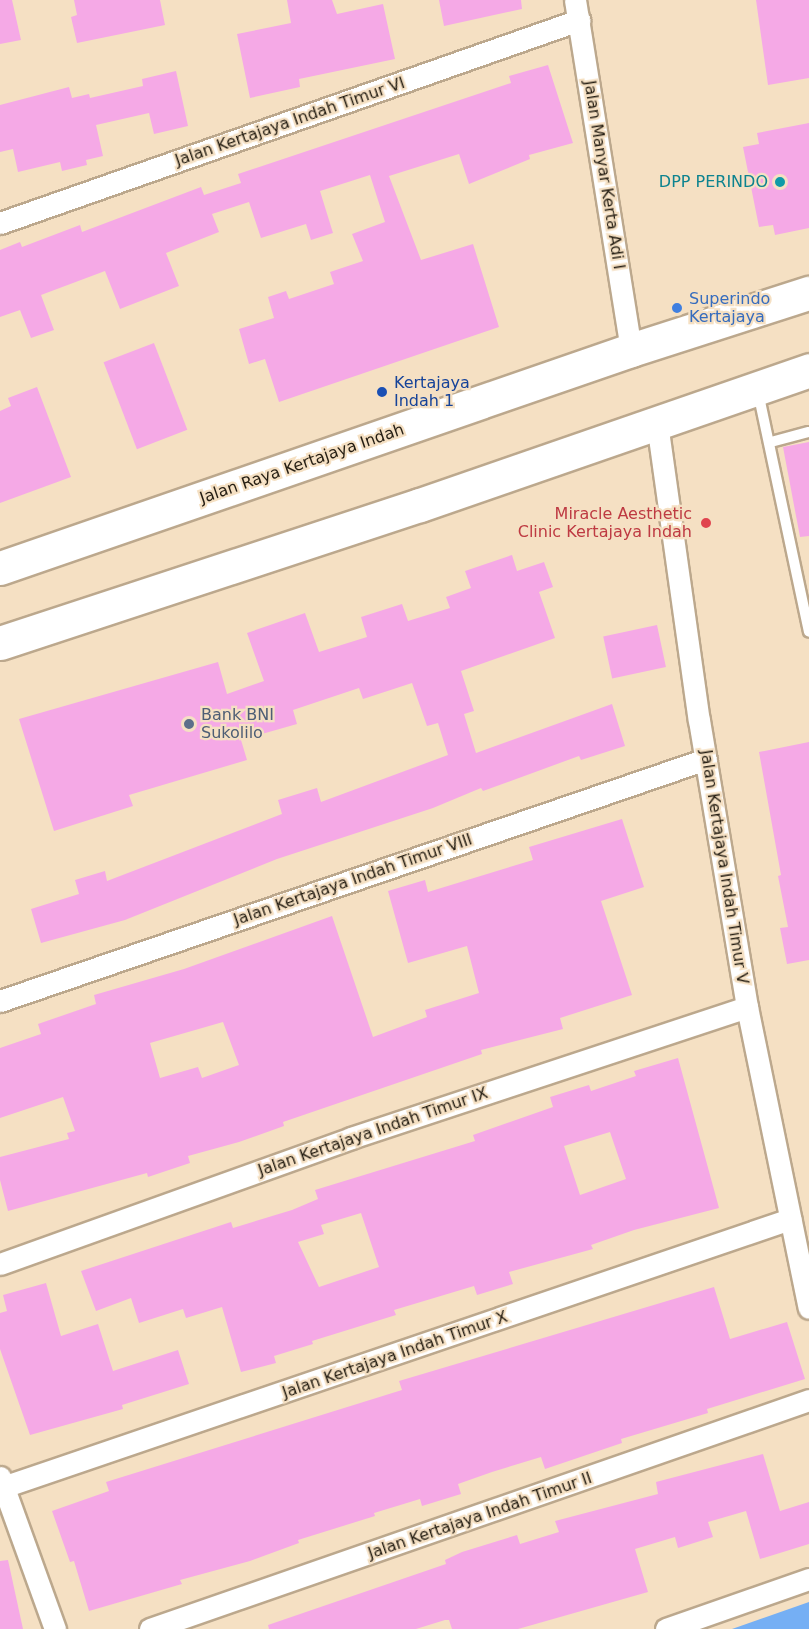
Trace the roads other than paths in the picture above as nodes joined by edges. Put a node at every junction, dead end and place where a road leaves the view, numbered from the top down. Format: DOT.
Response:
graph roads {
  1 [pos="577,10"];
  2 [pos="0,223"];
  3 [pos="809,292"];
  4 [pos="631,350"];
  5 [pos="809,370"];
  6 [pos="757,388"];
  7 [pos="657,423"];
  8 [pos="809,432"];
  9 [pos="771,442"];
  10 [pos="0,568"];
  11 [pos="809,632"];
  12 [pos="0,643"];
  13 [pos="706,759"];
  14 [pos="0,1001"];
  15 [pos="747,1006"];
  16 [pos="790,1220"];
  17 [pos="0,1264"];
  18 [pos="809,1308"];
  19 [pos="809,1401"];
  20 [pos="1,1484"];
  21 [pos="809,1578"];
  22 [pos="55,1629"];
  23 [pos="150,1629"];
  24 [pos="666,1629"];
  1 -- 2 [label="street, Jalan Kertajaya Indah Timur VI"];
  1 -- 4 [label="street, Jalan Manyar Kerta Adi I"];
  3 -- 4 [label="main road, Jalan Raya Kertajaya Indah"];
  4 -- 10 [label="main road, Jalan Raya Kertajaya Indah"];
  5 -- 6 [label="main road"];
  6 -- 7 [label="main road"];
  6 -- 9 [label="lane"];
  7 -- 12 [label="main road"];
  7 -- 13 [label="street, Jalan Kertajaya Indah Timur V"];
  8 -- 9 [label="lane"];
  9 -- 11 [label="lane"];
  13 -- 14 [label="street, Jalan Kertajaya Indah Timur VIII"];
  13 -- 15 [label="street, Jalan Kertajaya Indah Timur V"];
  15 -- 16 [label="street, Jalan Kertajaya Indah Timur V"];
  15 -- 17 [label="street, Jalan Kertajaya Indah Timur IX"];
  16 -- 18 [label="street, Jalan Kertajaya Indah Timur V"];
  16 -- 20 [label="street, Jalan Kertajaya Indah Timur X"];
  19 -- 23 [label="street, Jalan Kertajaya Indah Timur II"];
  20 -- 22 [label="street"];
  21 -- 24 [label="street"];
}
